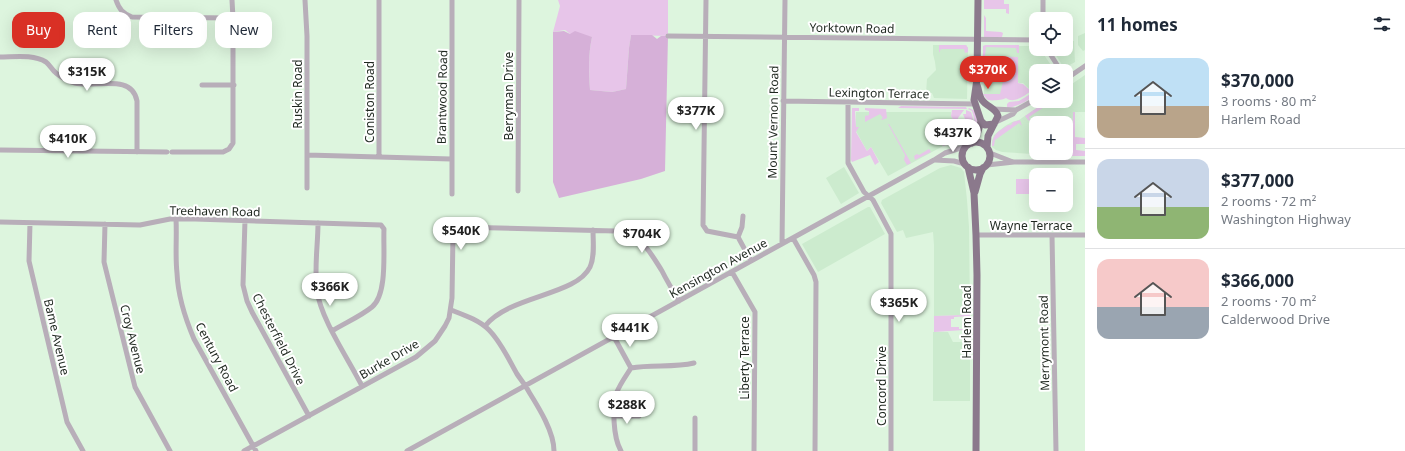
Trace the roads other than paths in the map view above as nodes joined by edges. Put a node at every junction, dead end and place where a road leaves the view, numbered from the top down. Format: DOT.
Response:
graph roads {
  1 [pos="116,0"];
  2 [pos="232,0"];
  3 [pos="305,0"];
  4 [pos="379,0"];
  5 [pos="452,0"];
  6 [pos="518,0"];
  7 [pos="706,0"];
  8 [pos="784,0"];
  9 [pos="978,0"];
  10 [pos="1043,0"];
  11 [pos="233,12"];
  12 [pos="1043,12"];
  13 [pos="215,18"];
  14 [pos="668,36"];
  15 [pos="706,36"];
  16 [pos="784,38"];
  17 [pos="978,40"];
  18 [pos="1029,40"];
  19 [pos="233,48"];
  20 [pos="0,57"];
  21 [pos="1085,66"];
  22 [pos="1073,74"];
  23 [pos="977,79"];
  24 [pos="202,85"];
  25 [pos="234,85"];
  26 [pos="783,101"];
  27 [pos="848,102"];
  28 [pos="1029,103"];
  29 [pos="974,104"];
  30 [pos="992,108"];
  31 [pos="1016,110"];
  32 [pos="980,119"];
  33 [pos="995,123"];
  34 [pos="970,144"];
  35 [pos="0,150"];
  36 [pos="989,150"];
  37 [pos="137,152"];
  38 [pos="307,155"];
  39 [pos="379,157"];
  40 [pos="451,158"];
  41 [pos="934,160"];
  42 [pos="1014,162"];
  43 [pos="1085,162"];
  44 [pos="967,166"];
  45 [pos="985,167"];
  46 [pos="307,188"];
  47 [pos="518,191"];
  48 [pos="974,193"];
  49 [pos="452,194"];
  50 [pos="868,196"];
  51 [pos="743,216"];
  52 [pos="176,219"];
  53 [pos="245,220"];
  54 [pos="0,222"];
  55 [pos="30,223"];
  56 [pos="318,223"];
  57 [pos="105,224"];
  58 [pos="593,230"];
  59 [pos="976,235"];
  60 [pos="1052,235"];
  61 [pos="1085,235"];
  62 [pos="738,237"];
  63 [pos="793,238"];
  64 [pos="782,244"];
  65 [pos="751,261"];
  66 [pos="732,272"];
  67 [pos="679,301"];
  68 [pos="451,310"];
  69 [pos="485,326"];
  70 [pos="332,331"];
  71 [pos="614,337"];
  72 [pos="694,363"];
  73 [pos="631,368"];
  74 [pos="362,386"];
  75 [pos="525,386"];
  76 [pos="308,416"];
  77 [pos="615,416"];
  78 [pos="639,416"];
  79 [pos="696,418"];
  80 [pos="254,448"];
  81 [pos="83,451"];
  82 [pos="170,451"];
  83 [pos="244,451"];
  84 [pos="407,451"];
  85 [pos="554,451"];
  86 [pos="621,451"];
  87 [pos="695,451"];
  88 [pos="754,451"];
  89 [pos="815,451"];
  90 [pos="891,451"];
  91 [pos="976,451"];
  92 [pos="1056,451"];
  1 -- 13 [label="street"];
  2 -- 11 [label="street"];
  3 -- 38 [label="street, Ruskin Road"];
  4 -- 39 [label="street, Coniston Road"];
  5 -- 40 [label="street, Brantwood Road"];
  6 -- 47 [label="street, Berryman Drive"];
  7 -- 15 [label="street"];
  8 -- 16 [label="street, Mount Vernon Road"];
  9 -- 17 [label="main road"];
  10 -- 12 [label="street"];
  14 -- 15 [label="street, Yorktown Road"];
  15 -- 16 [label="street, Yorktown Road"];
  15 -- 62 [label="street"];
  16 -- 17 [label="street, Yorktown Road"];
  16 -- 26 [label="street, Mount Vernon Road"];
  17 -- 18 [label="street, Yorktown Road"];
  17 -- 23 [label="main road"];
  19 -- 25 [label="street"];
  20 -- 37 [label="street"];
  21 -- 22 [label="street"];
  23 -- 29 [label="main road"];
  23 -- 30 [label="main road"];
  24 -- 25 [label="street"];
  25 -- 37 [label="street"];
  26 -- 27 [label="street, Lexington Terrace"];
  26 -- 64 [label="street, Mount Vernon Road"];
  27 -- 29 [label="street, Lexington Terrace"];
  27 -- 50 [label="street, Concord Drive"];
  28 -- 31 [label="street"];
  29 -- 32 [label="main road"];
  30 -- 31 [label="street"];
  30 -- 32 [label="main road"];
  30 -- 33 [label="main road"];
  31 -- 33 [label="street"];
  32 -- 33 [label="main road"];
  32 -- 34 [label="main road"];
  33 -- 36 [label="main road"];
  34 -- 36 [label="main road"];
  34 -- 41 [label="street, Kensington Avenue"];
  34 -- 44 [label="main road"];
  35 -- 37 [label="street"];
  36 -- 42 [label="street"];
  36 -- 45 [label="main road"];
  38 -- 39 [label="street"];
  38 -- 46 [label="street, Ruskin Road"];
  39 -- 40 [label="street"];
  40 -- 49 [label="street, Brantwood Road"];
  41 -- 44 [label="street, Kensington Avenue"];
  41 -- 50 [label="street, Kensington Avenue"];
  42 -- 43 [label="street"];
  42 -- 45 [label="street"];
  44 -- 45 [label="main road"];
  44 -- 48 [label="main road, Harlem Road"];
  45 -- 48 [label="main road, Harlem Road"];
  48 -- 59 [label="main road, Harlem Road"];
  50 -- 63 [label="street, Kensington Avenue"];
  50 -- 90 [label="street, Concord Drive"];
  51 -- 62 [label="street"];
  52 -- 53 [label="street, Treehaven Road"];
  52 -- 57 [label="street, Treehaven Road"];
  52 -- 80 [label="street, Century Road"];
  53 -- 56 [label="street, Treehaven Road"];
  53 -- 76 [label="street, Chesterfield Drive"];
  54 -- 55 [label="street, Treehaven Road"];
  55 -- 57 [label="street, Treehaven Road"];
  55 -- 81 [label="street, Bame Avenue"];
  56 -- 70 [label="street"];
  56 -- 70 [label="street, Treehaven Road"];
  57 -- 82 [label="street, Croy Avenue"];
  58 -- 67 [label="street"];
  58 -- 68 [label="street, Burke Drive"];
  58 -- 69 [label="street"];
  59 -- 60 [label="street, Wayne Terrace"];
  59 -- 91 [label="main road, Harlem Road"];
  60 -- 61 [label="street, Wayne Terrace"];
  60 -- 92 [label="street, Merrymont Road"];
  62 -- 65 [label="street"];
  63 -- 64 [label="street, Kensington Avenue"];
  63 -- 89 [label="street"];
  64 -- 65 [label="street, Kensington Avenue"];
  65 -- 66 [label="street, Kensington Avenue"];
  66 -- 67 [label="street, Kensington Avenue"];
  66 -- 88 [label="street, Liberty Terrace"];
  67 -- 71 [label="street, Kensington Avenue"];
  68 -- 69 [label="street"];
  68 -- 74 [label="street, Burke Drive"];
  69 -- 75 [label="street"];
  70 -- 74 [label="street"];
  71 -- 73 [label="street"];
  71 -- 75 [label="street, Kensington Avenue"];
  72 -- 73 [label="street"];
  73 -- 77 [label="street"];
  74 -- 76 [label="street, Burke Drive"];
  75 -- 84 [label="street, Kensington Avenue"];
  75 -- 85 [label="street"];
  76 -- 80 [label="street, Burke Drive"];
  77 -- 78 [label="street"];
  77 -- 86 [label="street"];
  79 -- 87 [label="street"];
  80 -- 83 [label="street, Burke Drive"];
}
